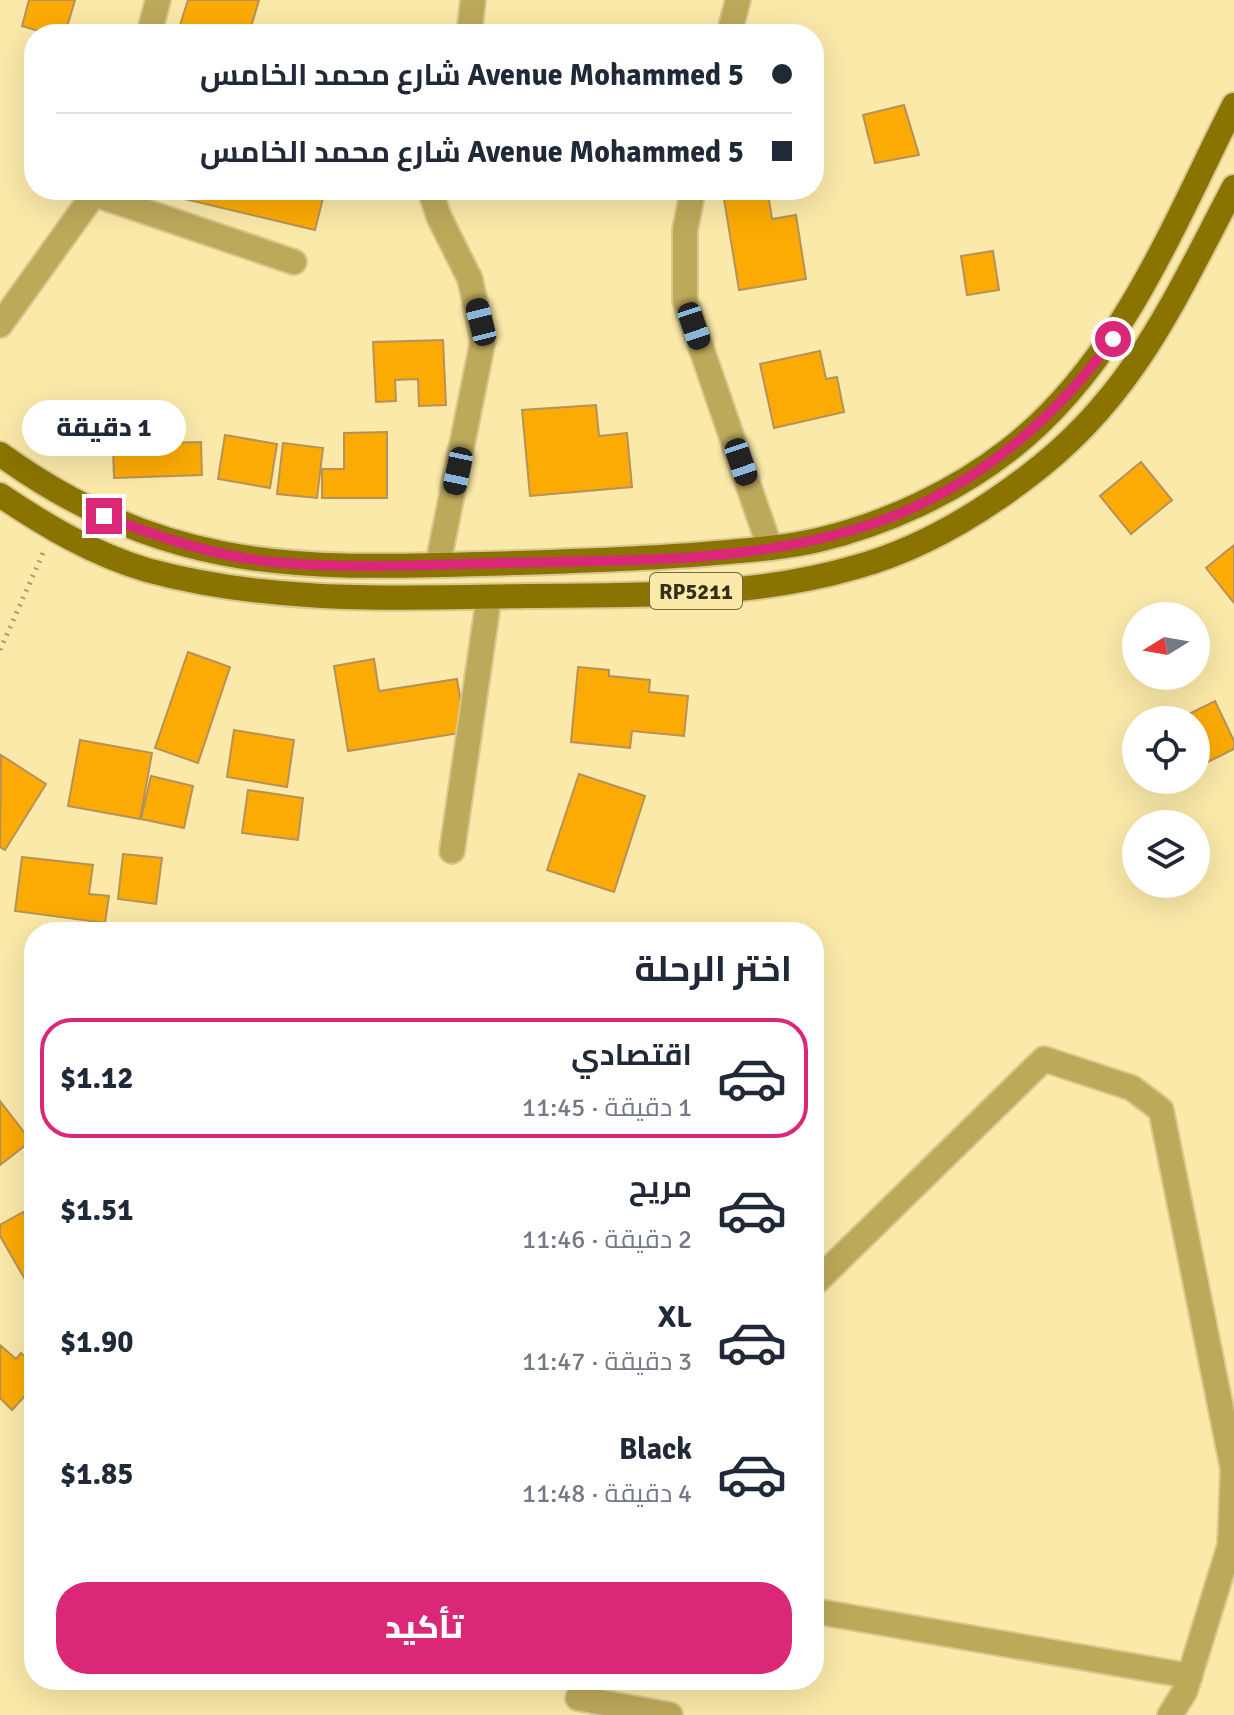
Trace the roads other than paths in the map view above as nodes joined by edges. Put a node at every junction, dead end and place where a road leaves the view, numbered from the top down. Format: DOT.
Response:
graph roads {
  1 [pos="158,0"];
  2 [pos="473,0"];
  3 [pos="738,0"];
  4 [pos="152,24"];
  5 [pos="470,24"];
  6 [pos="732,24"];
  7 [pos="1234,105"];
  8 [pos="1234,187"];
  9 [pos="89,200"];
  10 [pos="118,200"];
  11 [pos="433,200"];
  12 [pos="691,200"];
  13 [pos="294,262"];
  14 [pos="0,325"];
  15 [pos="0,454"];
  16 [pos="0,495"];
  17 [pos="770,548"];
  18 [pos="438,564"];
  19 [pos="489,597"];
  20 [pos="452,851"];
  21 [pos="824,1274"];
  22 [pos="824,1613"];
  23 [pos="1190,1676"];
  24 [pos="578,1698"];
  25 [pos="670,1715"];
  26 [pos="1170,1715"];
  1 -- 4 [label="street"];
  2 -- 5 [label="street"];
  3 -- 6 [label="street"];
  7 -- 17 [label="main road, RP5211"];
  8 -- 19 [label="main road, RP5211"];
  9 -- 14 [label="street"];
  10 -- 13 [label="street"];
  11 -- 18 [label="street"];
  12 -- 17 [label="street"];
  15 -- 18 [label="main road, RP5211"];
  16 -- 19 [label="main road, RP5211"];
  17 -- 18 [label="main road, RP5211"];
  19 -- 20 [label="street"];
  21 -- 23 [label="street"];
  22 -- 23 [label="street"];
  23 -- 26 [label="street"];
  24 -- 25 [label="street"];
}
